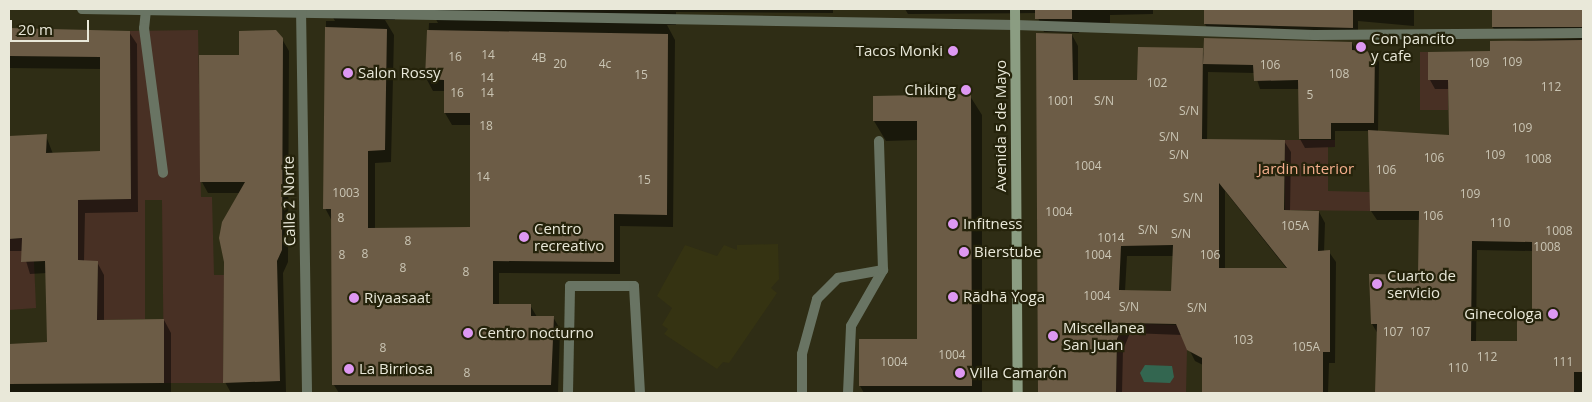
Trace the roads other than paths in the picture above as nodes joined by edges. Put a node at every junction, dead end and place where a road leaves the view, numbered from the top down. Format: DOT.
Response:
graph roads {
  1 [pos="82,9"];
  2 [pos="1016,9"];
  3 [pos="146,10"];
  4 [pos="301,11"];
  5 [pos="1015,24"];
  6 [pos="1583,33"];
  7 [pos="879,142"];
  8 [pos="163,173"];
  9 [pos="883,270"];
  10 [pos="307,393"];
  11 [pos="568,393"];
  12 [pos="640,393"];
  13 [pos="802,393"];
  14 [pos="848,393"];
  15 [pos="1018,393"];
  1 -- 3 [label="street"];
  2 -- 5 [label="main road, Avenida 5 de Mayo"];
  3 -- 4 [label="street"];
  3 -- 8 [label="street"];
  4 -- 5 [label="street"];
  4 -- 10 [label="street, Calle 2 Norte"];
  5 -- 6 [label="street"];
  5 -- 15 [label="main road, Avenida 5 de Mayo"];
  7 -- 9 [label="street"];
  9 -- 13 [label="street"];
  9 -- 14 [label="street"];
  11 -- 12 [label="street"];
}
